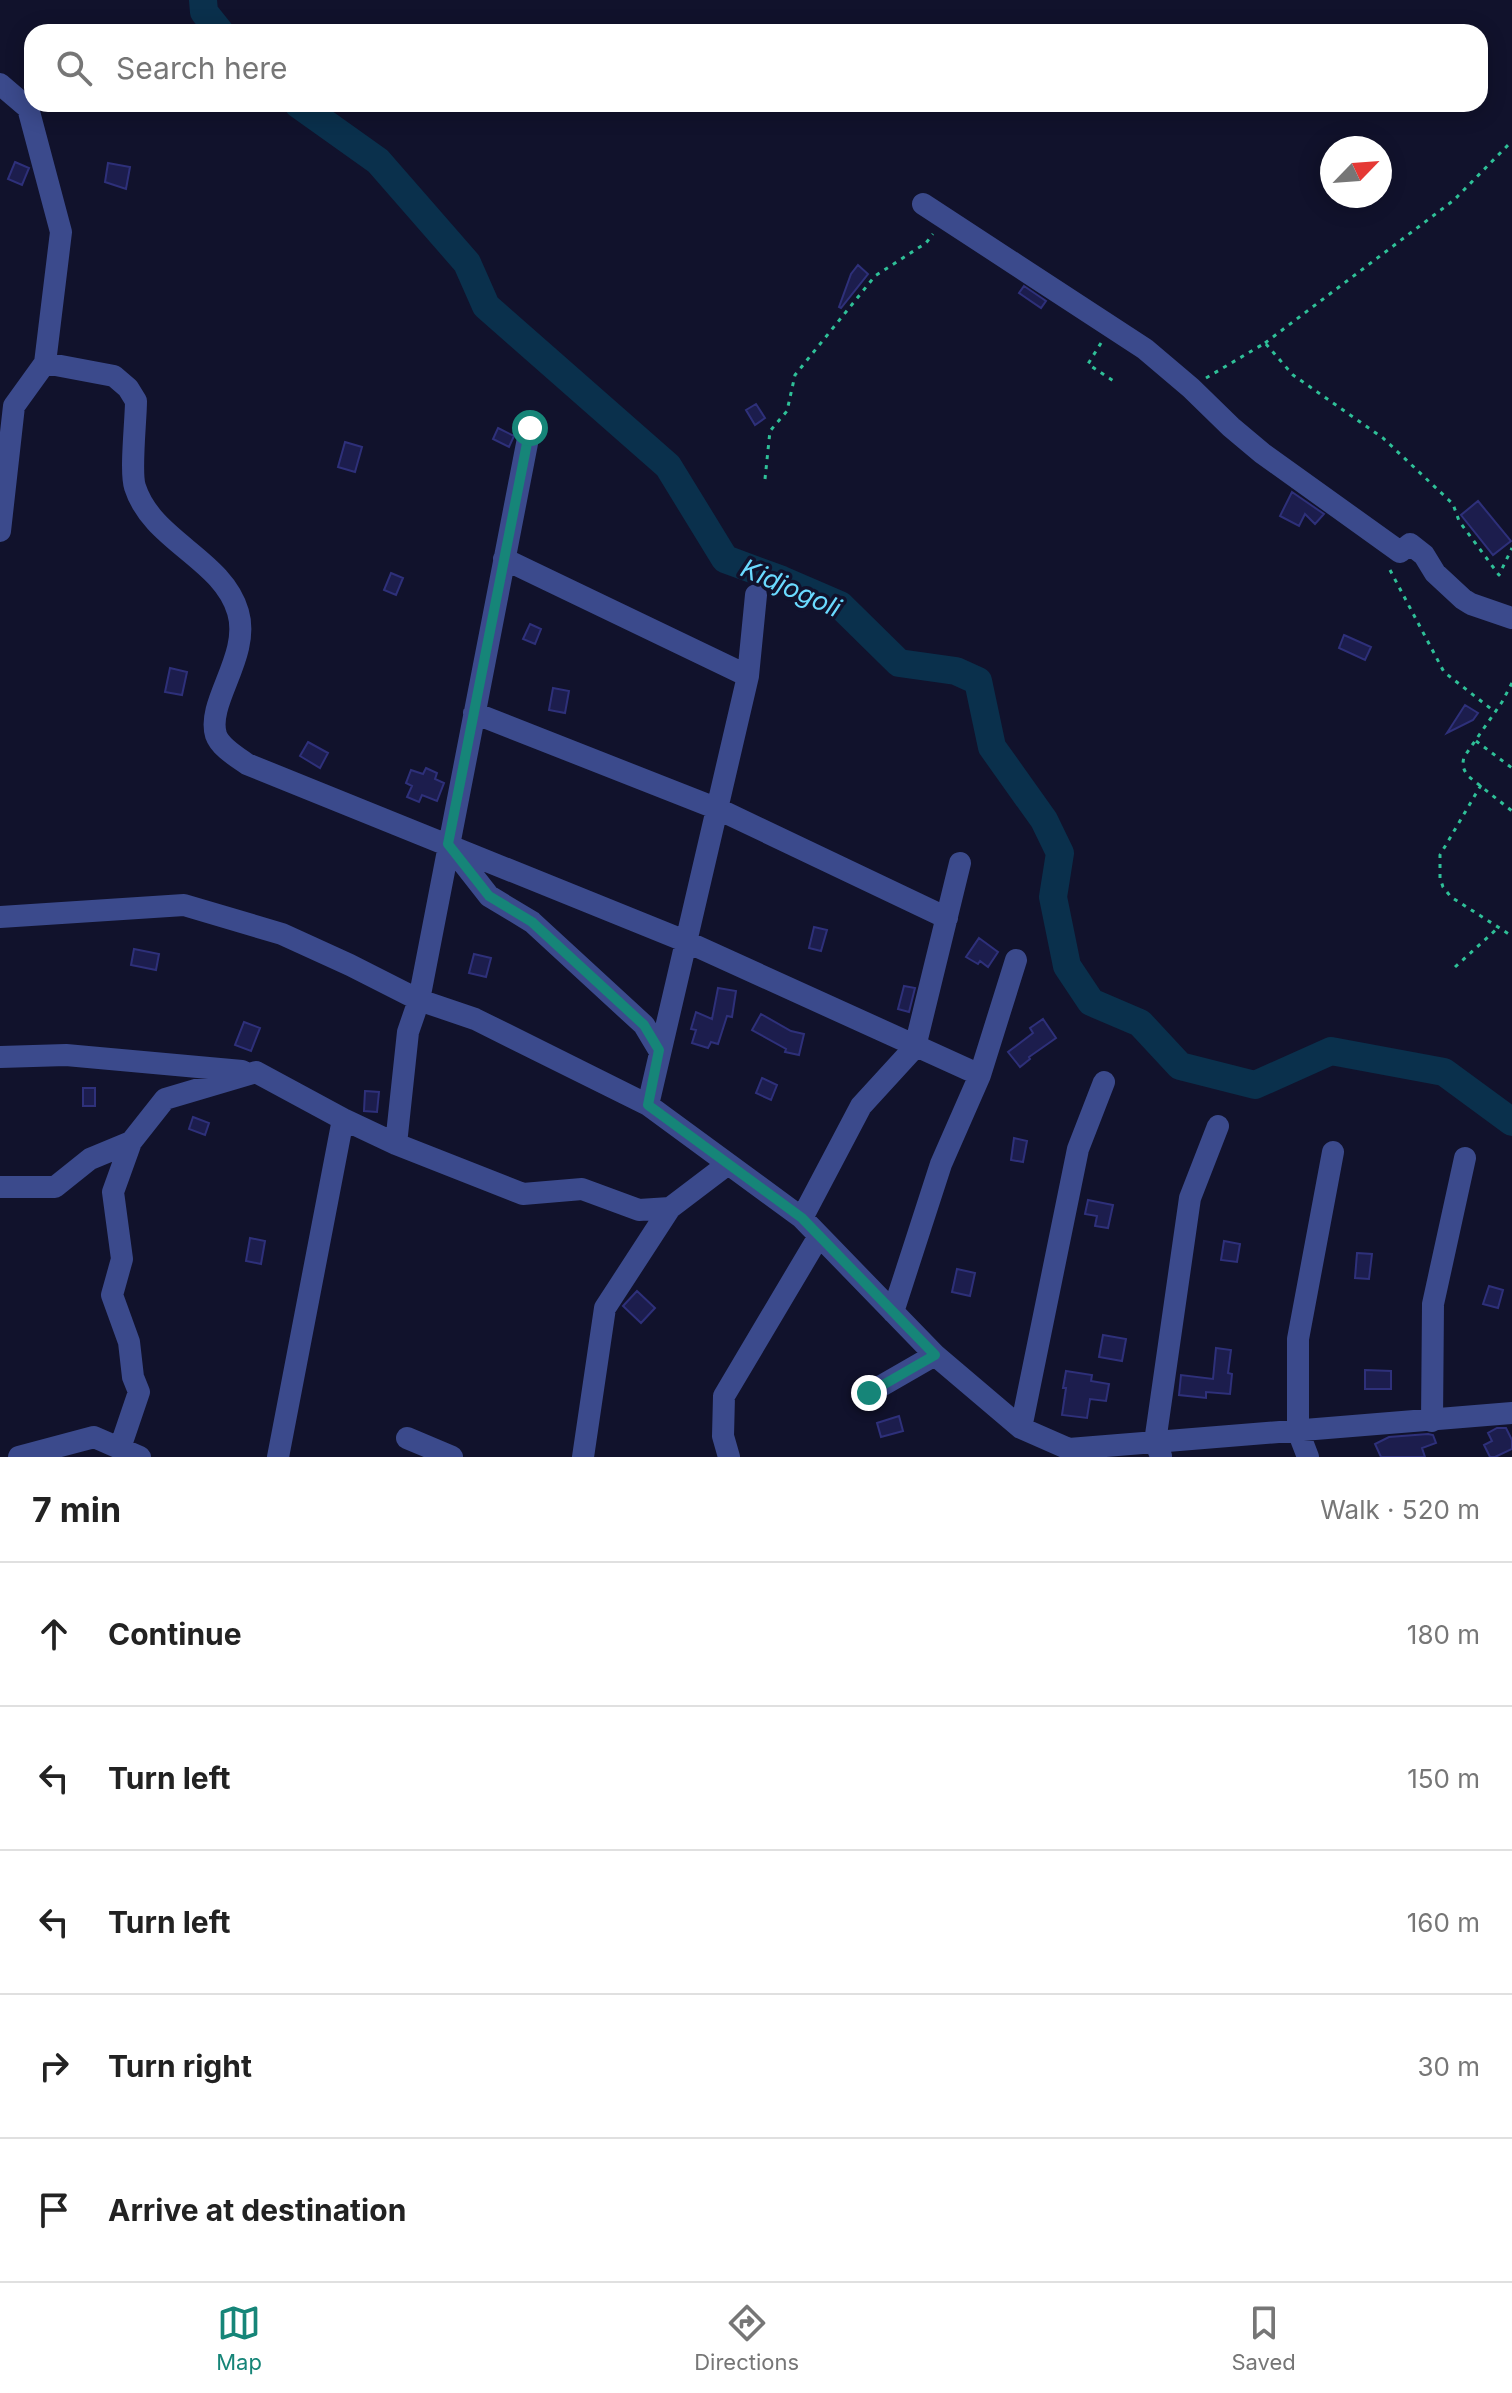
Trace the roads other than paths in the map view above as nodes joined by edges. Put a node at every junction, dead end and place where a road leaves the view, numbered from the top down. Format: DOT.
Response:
graph roads {
  1 [pos="0,84"];
  2 [pos="24,105"];
  3 [pos="29,112"];
  4 [pos="923,204"];
  5 [pos="45,363"];
  6 [pos="530,428"];
  7 [pos="0,531"];
  8 [pos="504,559"];
  9 [pos="756,595"];
  10 [pos="1512,618"];
  11 [pos="748,676"];
  12 [pos="474,713"];
  13 [pos="718,809"];
  14 [pos="448,844"];
  15 [pos="960,863"];
  16 [pos="0,917"];
  17 [pos="947,918"];
  18 [pos="685,941"];
  19 [pos="1016,960"];
  20 [pos="419,1000"];
  21 [pos="915,1047"];
  22 [pos="659,1050"];
  23 [pos="0,1057"];
  24 [pos="256,1072"];
  25 [pos="980,1075"];
  26 [pos="1104,1082"];
  27 [pos="648,1105"];
  28 [pos="343,1119"];
  29 [pos="1218,1126"];
  30 [pos="131,1142"];
  31 [pos="396,1144"];
  32 [pos="1333,1152"];
  33 [pos="1465,1158"];
  34 [pos="728,1164"];
  35 [pos="0,1187"];
  36 [pos="670,1208"];
  37 [pos="802,1218"];
  38 [pos="819,1236"];
  39 [pos="893,1312"];
  40 [pos="935,1355"];
  41 [pos="869,1393"];
  42 [pos="1512,1413"];
  43 [pos="1432,1421"];
  44 [pos="1021,1428"];
  45 [pos="1298,1431"];
  46 [pos="407,1438"];
  47 [pos="1158,1450"];
  48 [pos="130,1453"];
  49 [pos="1066,1453"];
  50 [pos="19,1457"];
  51 [pos="278,1457"];
  52 [pos="452,1457"];
  53 [pos="583,1457"];
  54 [pos="729,1457"];
  55 [pos="1308,1457"];
  1 -- 2 [label="street"];
  3 -- 5 [label="street"];
  4 -- 10 [label="street"];
  5 -- 7 [label="street"];
  5 -- 14 [label="street"];
  6 -- 8 [label="street"];
  8 -- 11 [label="street"];
  8 -- 12 [label="street"];
  9 -- 11 [label="street"];
  11 -- 13 [label="street"];
  12 -- 13 [label="street"];
  12 -- 14 [label="street"];
  13 -- 17 [label="street"];
  13 -- 18 [label="street"];
  14 -- 18 [label="street"];
  14 -- 20 [label="street"];
  14 -- 22 [label="street"];
  15 -- 17 [label="street"];
  16 -- 20 [label="street"];
  17 -- 21 [label="street"];
  18 -- 21 [label="street"];
  18 -- 22 [label="street"];
  19 -- 25 [label="street"];
  20 -- 27 [label="street"];
  20 -- 31 [label="street"];
  21 -- 25 [label="street"];
  21 -- 37 [label="street"];
  22 -- 27 [label="street"];
  23 -- 24 [label="street"];
  24 -- 28 [label="street"];
  24 -- 30 [label="street"];
  25 -- 39 [label="street"];
  26 -- 44 [label="street"];
  27 -- 34 [label="street"];
  28 -- 31 [label="street"];
  28 -- 51 [label="street"];
  29 -- 47 [label="street"];
  30 -- 35 [label="street"];
  30 -- 48 [label="street"];
  31 -- 36 [label="street"];
  32 -- 45 [label="street"];
  33 -- 43 [label="street"];
  34 -- 36 [label="street"];
  34 -- 37 [label="street"];
  36 -- 53 [label="street"];
  37 -- 38 [label="street"];
  38 -- 39 [label="street"];
  38 -- 54 [label="street"];
  39 -- 40 [label="street"];
  40 -- 41 [label="street"];
  40 -- 44 [label="street"];
  42 -- 43 [label="street"];
  43 -- 45 [label="street"];
  44 -- 49 [label="street"];
  45 -- 47 [label="street"];
  45 -- 55 [label="street"];
  46 -- 52 [label="street"];
  47 -- 49 [label="street"];
  48 -- 50 [label="street"];
}
